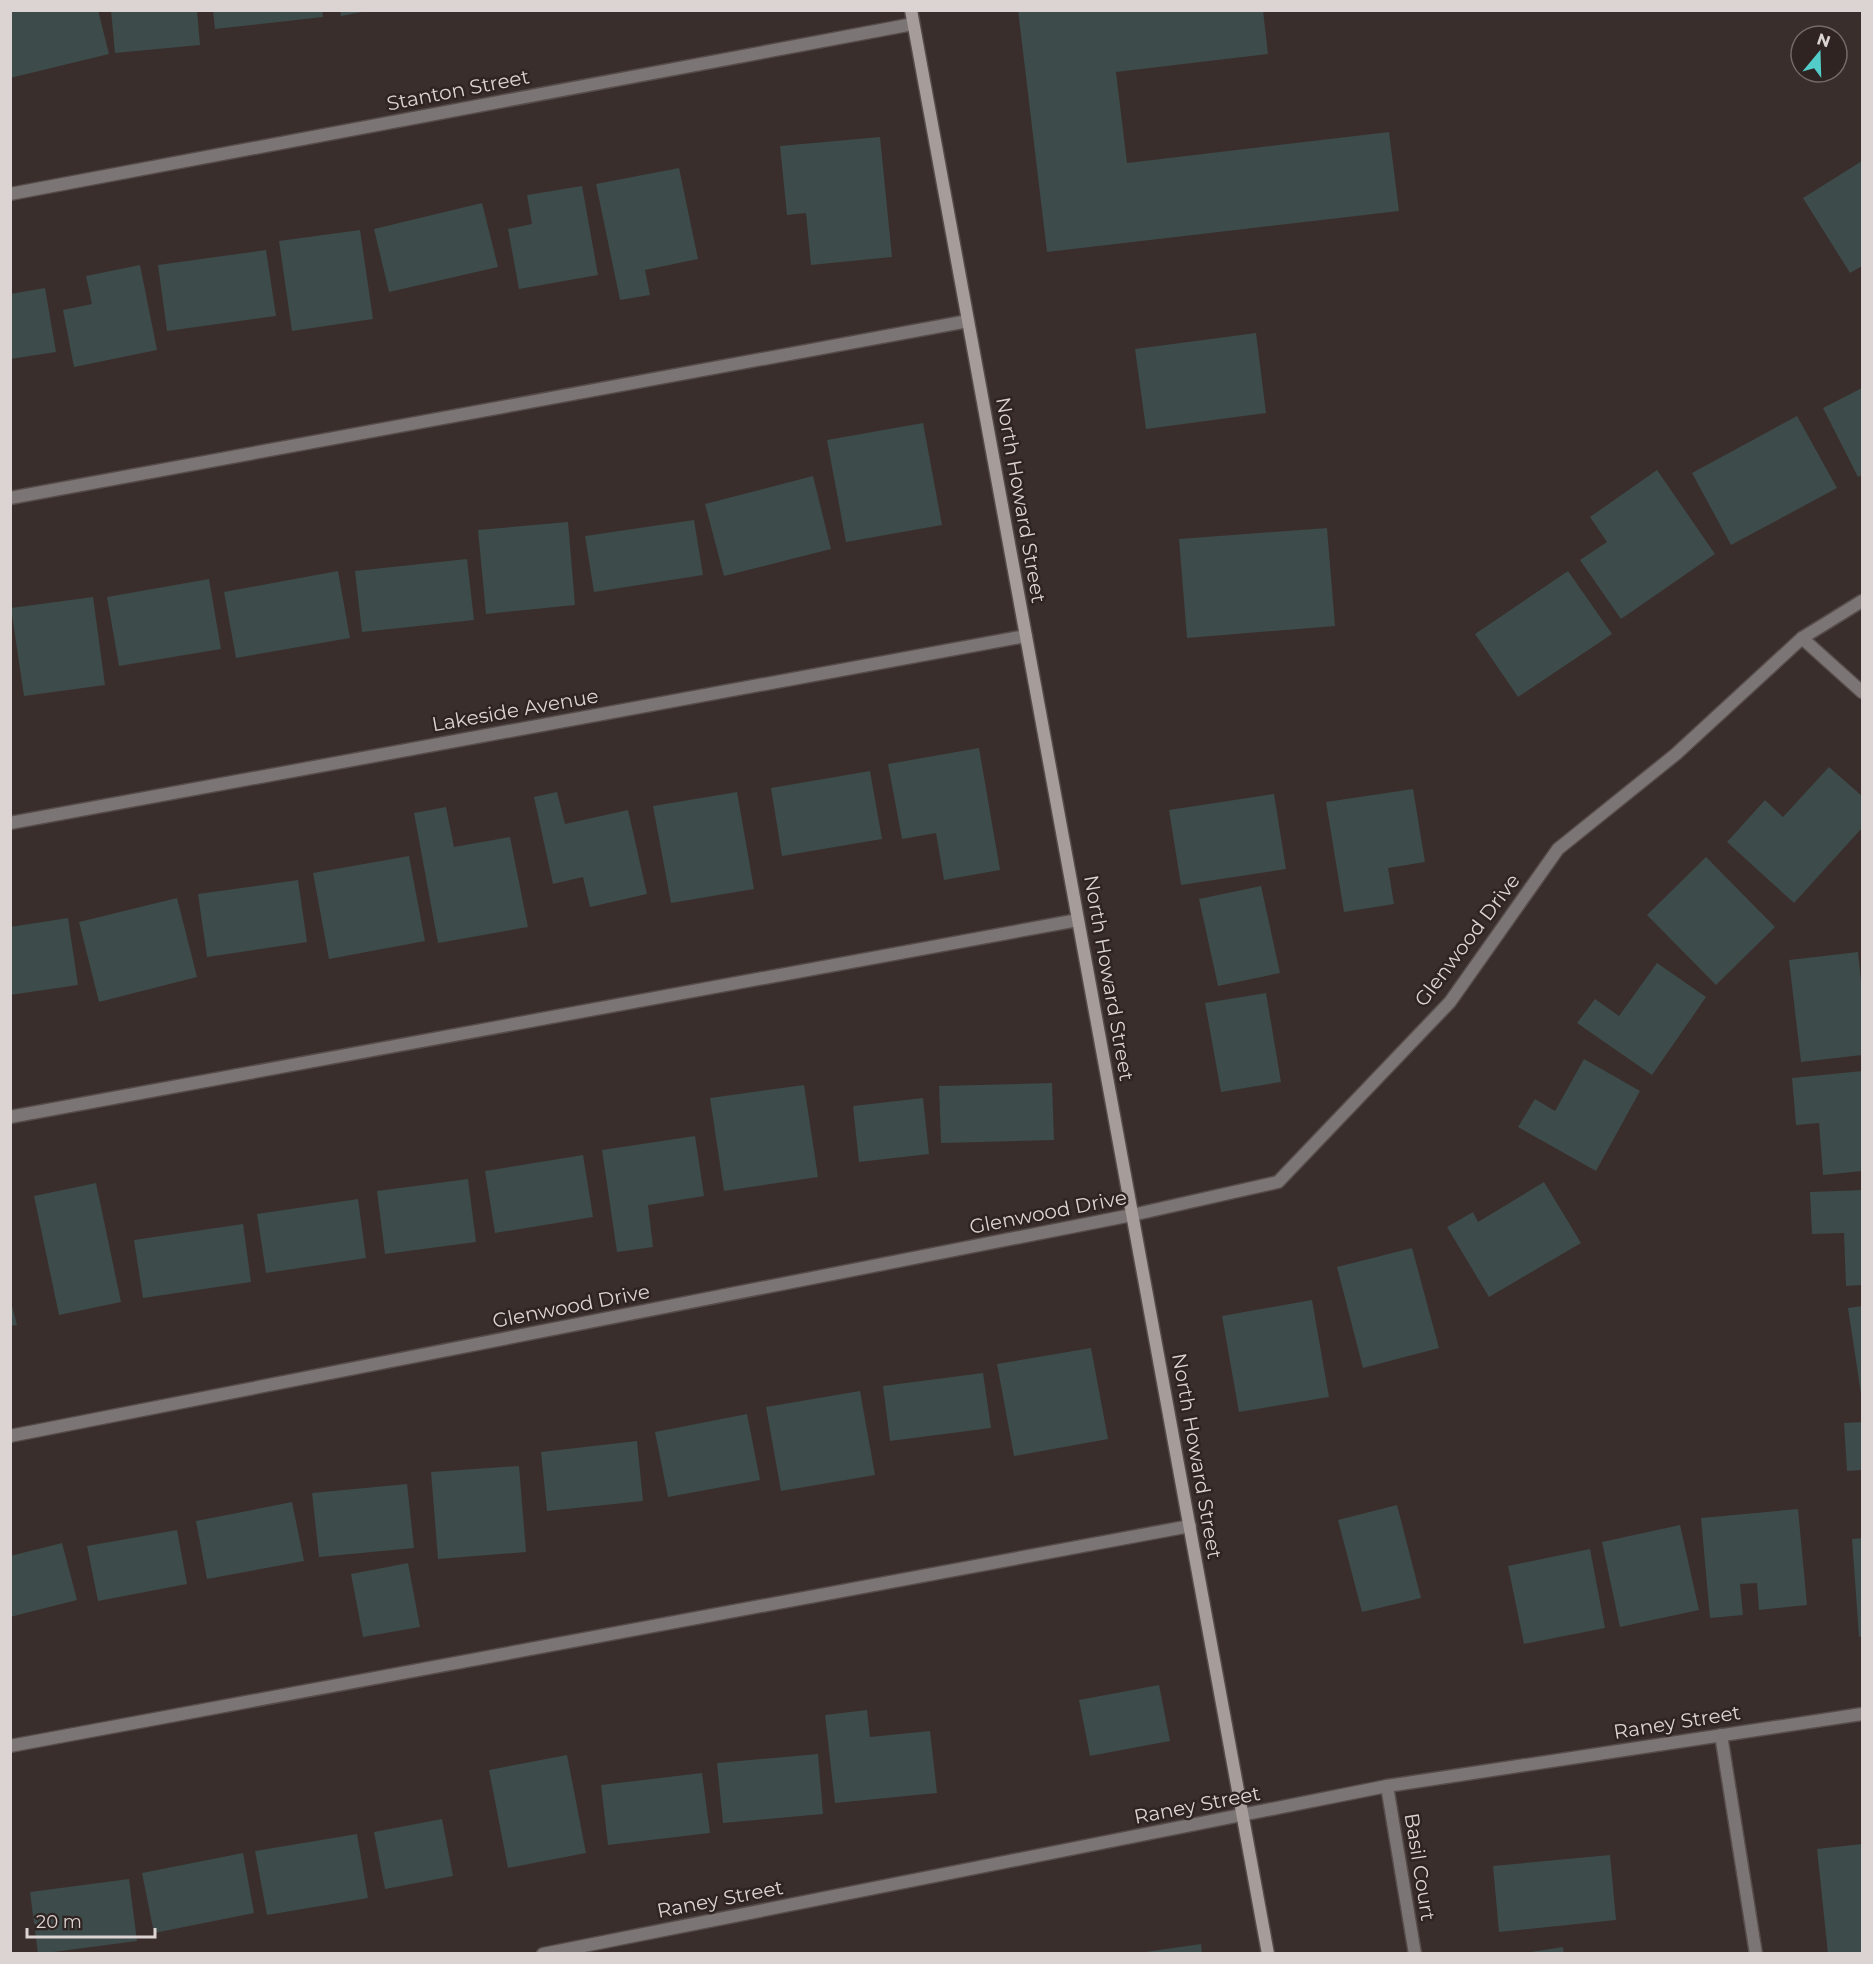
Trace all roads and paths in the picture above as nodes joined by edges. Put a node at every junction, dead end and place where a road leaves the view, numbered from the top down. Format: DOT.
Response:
graph roads {
  1 [pos="911,10"];
  2 [pos="913,24"];
  3 [pos="10,194"];
  4 [pos="968,321"];
  5 [pos="10,498"];
  6 [pos="1863,601"];
  7 [pos="1026,636"];
  8 [pos="1802,638"];
  9 [pos="1863,692"];
  10 [pos="10,823"];
  11 [pos="1078,920"];
  12 [pos="10,1117"];
  13 [pos="1132,1215"];
  14 [pos="10,1436"];
  15 [pos="1190,1526"];
  16 [pos="1863,1714"];
  17 [pos="1721,1735"];
  18 [pos="10,1746"];
  19 [pos="1387,1786"];
  20 [pos="1243,1816"];
  21 [pos="543,1953"];
  22 [pos="1268,1953"];
  23 [pos="1415,1953"];
  24 [pos="1756,1953"];
  1 -- 2 [label="street, North Howard Street"];
  2 -- 3 [label="street, Stanton Street"];
  2 -- 4 [label="street, North Howard Street"];
  4 -- 5 [label="street"];
  4 -- 7 [label="street, North Howard Street"];
  6 -- 8 [label="street, Glenwood Drive"];
  7 -- 10 [label="street, Lakeside Avenue"];
  7 -- 11 [label="street, North Howard Street"];
  8 -- 9 [label="street"];
  8 -- 13 [label="street, Glenwood Drive"];
  11 -- 12 [label="street"];
  11 -- 13 [label="street, North Howard Street"];
  13 -- 14 [label="street, Glenwood Drive"];
  13 -- 15 [label="street, North Howard Street"];
  15 -- 18 [label="street"];
  15 -- 20 [label="street, North Howard Street"];
  16 -- 17 [label="street, Raney Street"];
  17 -- 19 [label="street, Raney Street"];
  17 -- 24 [label="street"];
  19 -- 20 [label="street, Raney Street"];
  19 -- 23 [label="street, Basil Court"];
  20 -- 21 [label="street, Raney Street"];
  20 -- 22 [label="street, North Howard Street"];
}
